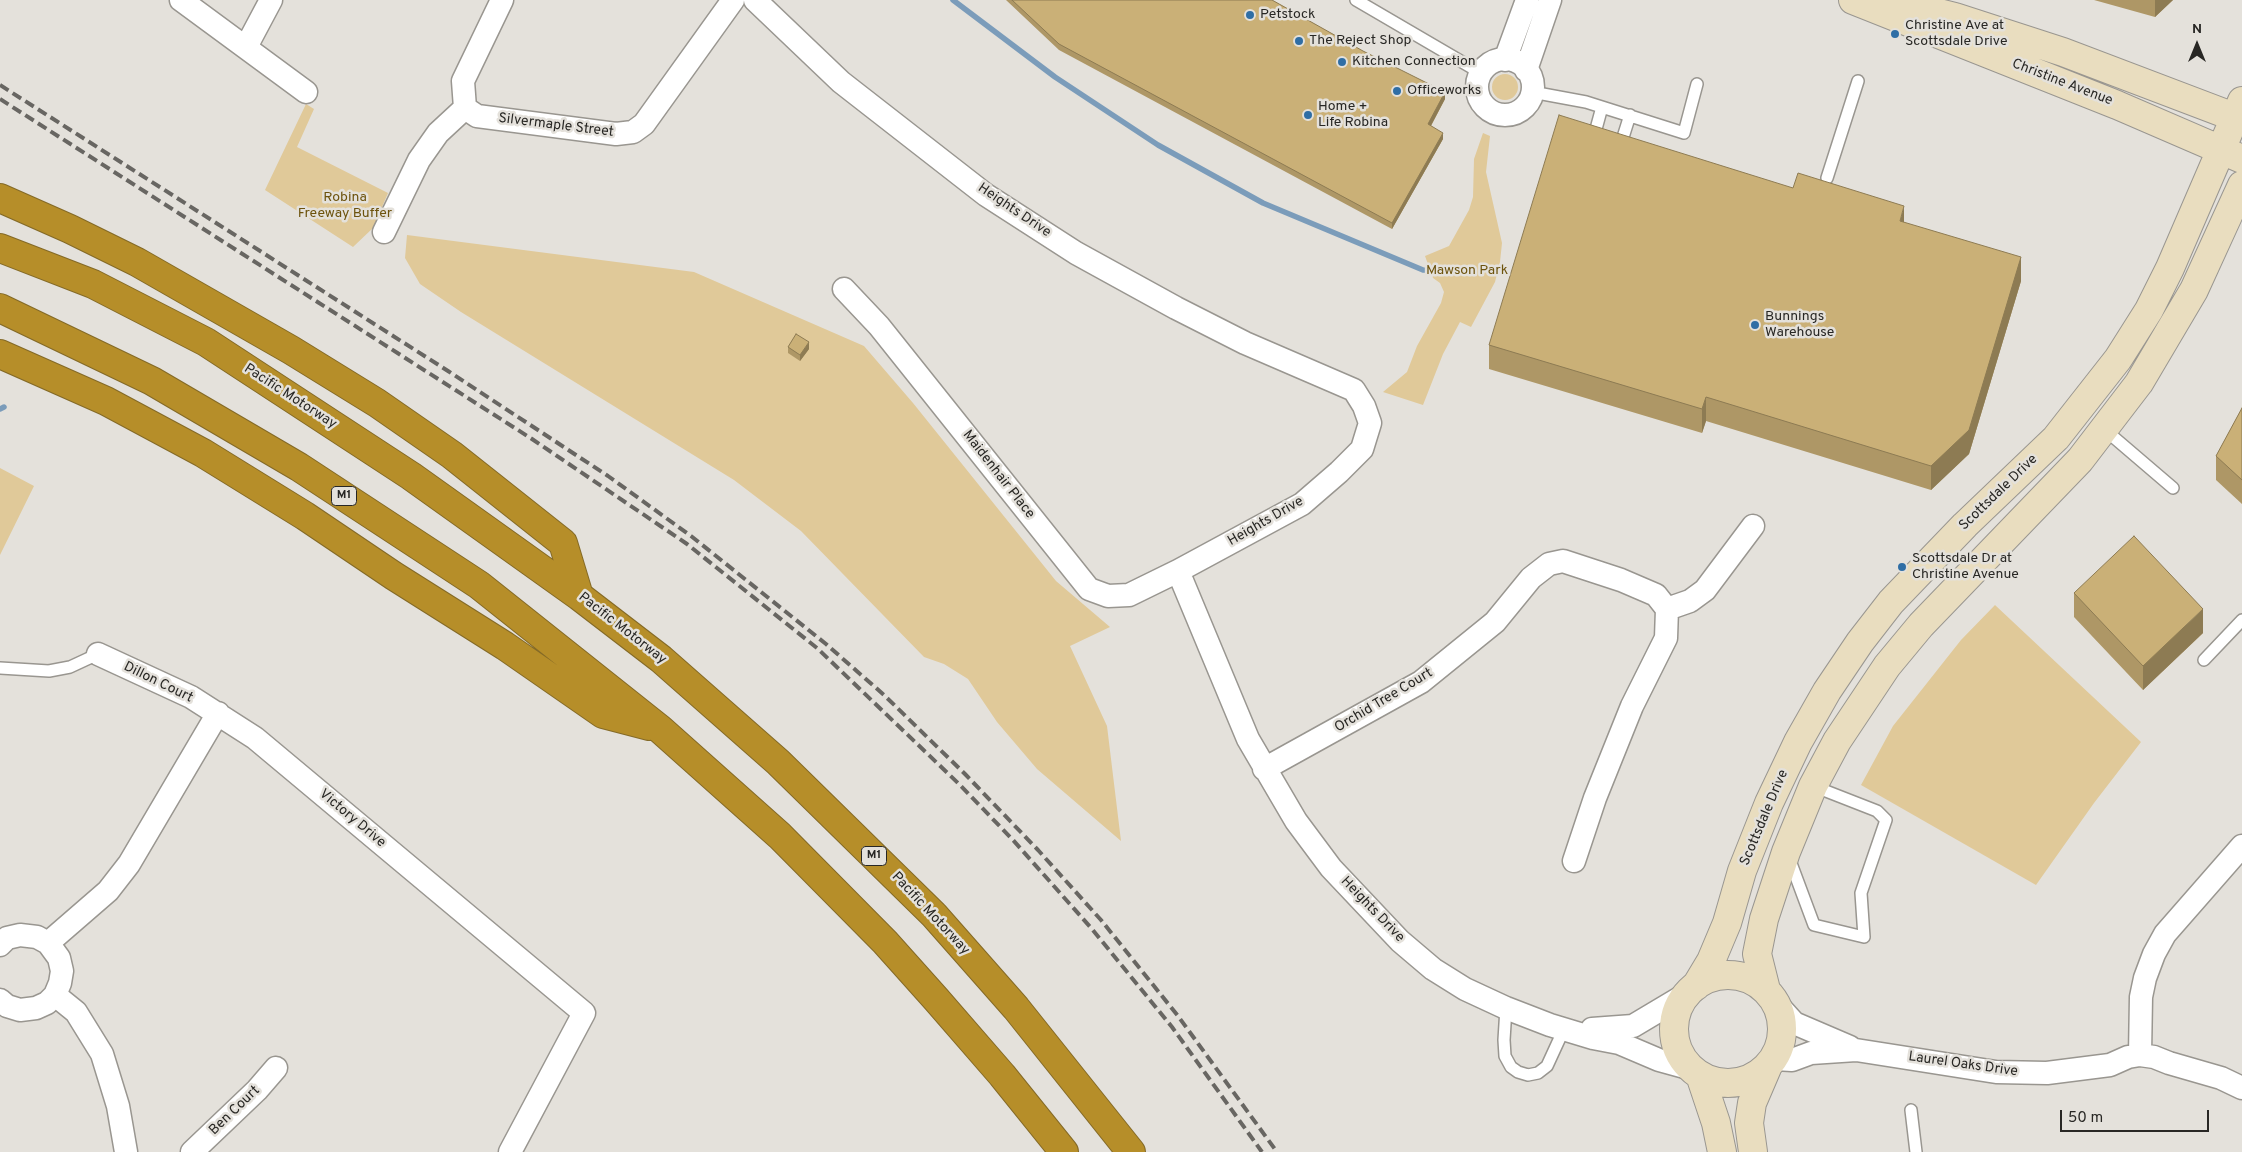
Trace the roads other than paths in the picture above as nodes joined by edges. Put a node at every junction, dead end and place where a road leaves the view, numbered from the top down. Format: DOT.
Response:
graph roads {
  1 [pos="182,0"];
  2 [pos="271,0"];
  3 [pos="502,0"];
  4 [pos="733,0"];
  5 [pos="755,0"];
  6 [pos="1356,0"];
  7 [pos="1527,0"];
  8 [pos="1550,0"];
  9 [pos="1853,0"];
  10 [pos="1887,0"];
  11 [pos="246,47"];
  12 [pos="1505,60"];
  13 [pos="1526,70"];
  14 [pos="1481,73"];
  15 [pos="1858,81"];
  16 [pos="1697,84"];
  17 [pos="306,92"];
  18 [pos="1532,92"];
  19 [pos="1602,107"];
  20 [pos="465,108"];
  21 [pos="2239,113"];
  22 [pos="1630,115"];
  23 [pos="1590,149"];
  24 [pos="2232,155"];
  25 [pos="1617,156"];
  26 [pos="1827,178"];
  27 [pos="2242,186"];
  28 [pos="0,198"];
  29 [pos="384,232"];
  30 [pos="0,248"];
  31 [pos="844,289"];
  32 [pos="0,308"];
  33 [pos="0,354"];
  34 [pos="2104,429"];
  35 [pos="2173,488"];
  36 [pos="1753,526"];
  37 [pos="1178,571"];
  38 [pos="580,596"];
  39 [pos="1667,609"];
  40 [pos="2242,620"];
  41 [pos="98,654"];
  42 [pos="2204,660"];
  43 [pos="0,668"];
  44 [pos="218,713"];
  45 [pos="660,729"];
  46 [pos="1264,769"];
  47 [pos="1813,786"];
  48 [pos="2242,846"];
  49 [pos="1786,852"];
  50 [pos="1574,861"];
  51 [pos="48,943"];
  52 [pos="0,945"];
  53 [pos="1690,991"];
  54 [pos="55,995"];
  55 [pos="1770,996"];
  56 [pos="0,1000"];
  57 [pos="1506,1008"];
  58 [pos="1564,1029"];
  59 [pos="1856,1050"];
  60 [pos="2140,1055"];
  61 [pos="1771,1064"];
  62 [pos="276,1068"];
  63 [pos="1695,1073"];
  64 [pos="2242,1088"];
  65 [pos="1911,1110"];
  66 [pos="126,1152"];
  67 [pos="192,1152"];
  68 [pos="510,1152"];
  69 [pos="1064,1152"];
  70 [pos="1131,1152"];
  71 [pos="1722,1152"];
  72 [pos="1753,1152"];
  73 [pos="1916,1152"];
  1 -- 11 [label="street"];
  2 -- 11 [label="street"];
  3 -- 20 [label="street"];
  4 -- 20 [label="street, Silvermaple Street"];
  5 -- 37 [label="street, Heights Drive"];
  6 -- 14 [label="lane"];
  7 -- 12 [label="street"];
  8 -- 13 [label="street"];
  9 -- 24 [label="main road, Christine Avenue"];
  10 -- 21 [label="main road, Christine Avenue"];
  11 -- 17 [label="street"];
  12 -- 13 [label="street"];
  12 -- 14 [label="street"];
  13 -- 18 [label="street"];
  14 -- 18 [label="street"];
  15 -- 26 [label="lane"];
  16 -- 22 [label="lane"];
  18 -- 19 [label="lane"];
  19 -- 22 [label="lane"];
  19 -- 23 [label="lane"];
  20 -- 29 [label="street"];
  21 -- 24 [label="main road, Scottsdale Drive"];
  22 -- 25 [label="lane"];
  24 -- 53 [label="main road, Scottsdale Drive"];
  27 -- 34 [label="main road"];
  28 -- 38 [label="highway"];
  30 -- 38 [label="highway, Pacific Motorway / M1"];
  31 -- 37 [label="street, Maidenhair Place"];
  32 -- 45 [label="highway, M1"];
  33 -- 45 [label="highway"];
  34 -- 35 [label="lane"];
  34 -- 47 [label="main road"];
  36 -- 39 [label="street"];
  37 -- 46 [label="street, Heights Drive"];
  38 -- 70 [label="highway, Pacific Motorway / M1"];
  39 -- 46 [label="street, Orchid Tree Court"];
  39 -- 50 [label="street"];
  40 -- 42 [label="lane"];
  41 -- 43 [label="lane"];
  41 -- 44 [label="street, Dillon Court"];
  44 -- 51 [label="street"];
  44 -- 68 [label="street, Victory Drive"];
  45 -- 69 [label="highway, M1"];
  46 -- 57 [label="street, Heights Drive"];
  47 -- 49 [label="main road"];
  47 -- 49 [label="lane"];
  48 -- 60 [label="street"];
  49 -- 55 [label="main road"];
  51 -- 52 [label="street"];
  51 -- 54 [label="street"];
  53 -- 55 [label="main road"];
  53 -- 58 [label="street, Heights Drive"];
  53 -- 63 [label="main road"];
  54 -- 56 [label="street"];
  54 -- 66 [label="street"];
  55 -- 59 [label="street, Laurel Oaks Drive"];
  55 -- 61 [label="main road"];
  57 -- 58 [label="street, Heights Drive"];
  57 -- 58 [label="lane"];
  58 -- 63 [label="street, Heights Drive"];
  59 -- 60 [label="street, Laurel Oaks Drive"];
  59 -- 61 [label="street, Laurel Oaks Drive"];
  60 -- 64 [label="street"];
  61 -- 63 [label="main road"];
  61 -- 72 [label="main road"];
  62 -- 67 [label="street, Ben Court"];
  63 -- 71 [label="main road"];
  65 -- 73 [label="lane"];
}
